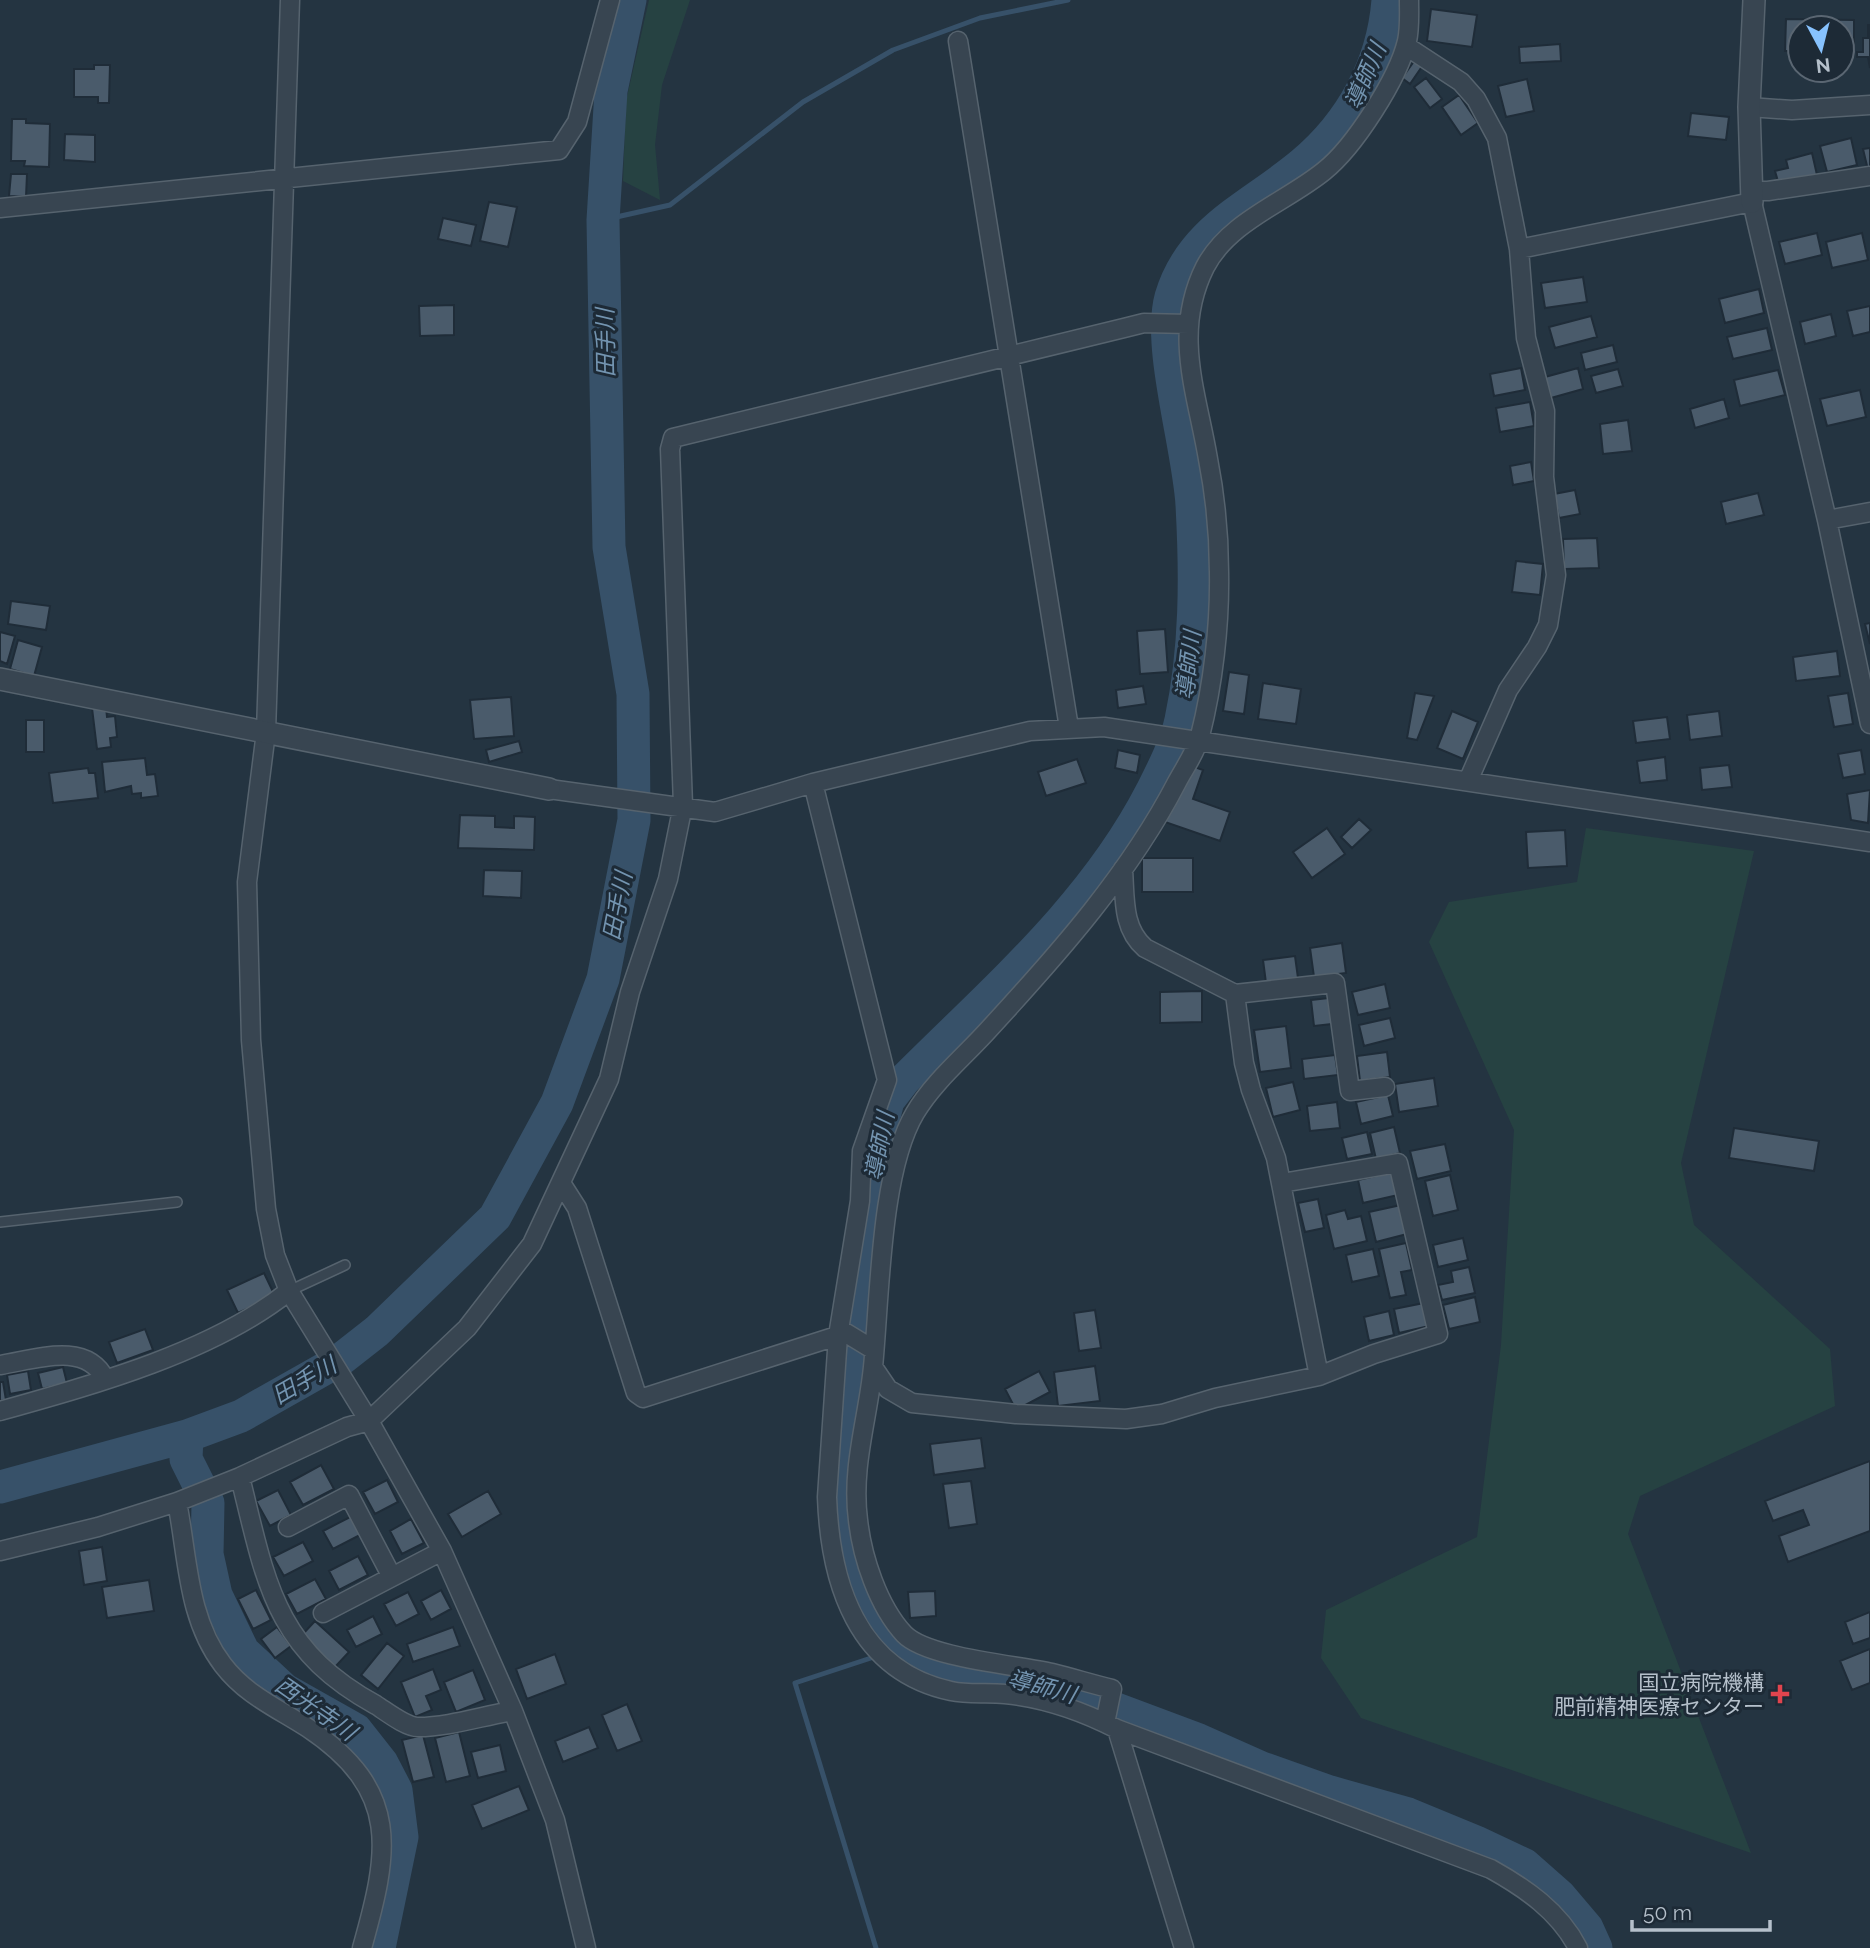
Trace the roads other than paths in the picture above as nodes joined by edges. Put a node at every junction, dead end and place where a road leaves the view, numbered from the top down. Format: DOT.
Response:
graph roads {
  1 [pos="290,0"];
  2 [pos="610,0"];
  3 [pos="1409,0"];
  4 [pos="1754,0"];
  5 [pos="958,41"];
  6 [pos="1406,46"];
  7 [pos="1870,105"];
  8 [pos="1749,107"];
  9 [pos="1870,176"];
  10 [pos="285,178"];
  11 [pos="1752,196"];
  12 [pos="0,208"];
  13 [pos="1519,249"];
  14 [pos="1189,324"];
  15 [pos="1008,358"];
  16 [pos="1870,512"];
  17 [pos="1827,520"];
  18 [pos="0,680"];
  19 [pos="1870,724"];
  20 [pos="1069,728"];
  21 [pos="267,732"];
  22 [pos="1199,740"];
  23 [pos="1468,781"];
  24 [pos="813,783"];
  25 [pos="549,789"];
  26 [pos="683,805"];
  27 [pos="1870,842"];
  28 [pos="1123,869"];
  29 [pos="1236,994"];
  30 [pos="1385,1087"];
  31 [pos="1282,1183"];
  32 [pos="561,1184"];
  33 [pos="177,1202"];
  34 [pos="0,1222"];
  35 [pos="345,1265"];
  36 [pos="293,1295"];
  37 [pos="842,1334"];
  38 [pos="874,1359"];
  39 [pos="0,1365"];
  40 [pos="1319,1376"];
  41 [pos="105,1379"];
  42 [pos="0,1411"];
  43 [pos="366,1416"];
  44 [pos="240,1478"];
  45 [pos="177,1502"];
  46 [pos="288,1527"];
  47 [pos="0,1551"];
  48 [pos="442,1551"];
  49 [pos="392,1577"];
  50 [pos="323,1614"];
  51 [pos="513,1711"];
  52 [pos="1111,1726"];
  53 [pos="362,1948"];
  54 [pos="586,1948"];
  55 [pos="1184,1948"];
  56 [pos="1578,1948"];
  1 -- 10 [label="street"];
  2 -- 10 [label="street"];
  3 -- 6 [label="street"];
  4 -- 8 [label="street"];
  5 -- 15 [label="street"];
  6 -- 13 [label="street"];
  6 -- 14 [label="street"];
  7 -- 8 [label="street"];
  8 -- 11 [label="street"];
  9 -- 11 [label="street"];
  10 -- 12 [label="street"];
  10 -- 21 [label="street"];
  11 -- 13 [label="street"];
  11 -- 17 [label="street"];
  13 -- 23 [label="street"];
  14 -- 15 [label="street"];
  14 -- 22 [label="street"];
  15 -- 20 [label="street"];
  15 -- 26 [label="street"];
  16 -- 17 [label="street"];
  17 -- 19 [label="street"];
  18 -- 21 [label="street"];
  20 -- 22 [label="street"];
  20 -- 24 [label="street"];
  21 -- 25 [label="street"];
  21 -- 36 [label="street"];
  22 -- 23 [label="street"];
  22 -- 28 [label="street"];
  23 -- 27 [label="street"];
  24 -- 26 [label="street"];
  24 -- 37 [label="street"];
  25 -- 26 [label="street"];
  26 -- 32 [label="street"];
  28 -- 29 [label="street"];
  28 -- 38 [label="street"];
  29 -- 30 [label="street"];
  29 -- 31 [label="street"];
  31 -- 40 [label="street"];
  31 -- 40 [label="street"];
  32 -- 37 [label="street"];
  32 -- 43 [label="street"];
  33 -- 34 [label="lane"];
  35 -- 36 [label="lane"];
  36 -- 41 [label="street"];
  36 -- 43 [label="street"];
  37 -- 38 [label="street"];
  37 -- 52 [label="street"];
  38 -- 40 [label="street"];
  38 -- 52 [label="street"];
  39 -- 41 [label="street"];
  41 -- 42 [label="street"];
  43 -- 44 [label="street"];
  43 -- 48 [label="street"];
  44 -- 45 [label="street"];
  44 -- 51 [label="street"];
  45 -- 47 [label="street"];
  45 -- 53 [label="street"];
  46 -- 49 [label="street"];
  48 -- 49 [label="street"];
  48 -- 51 [label="street"];
  49 -- 50 [label="street"];
  51 -- 54 [label="street"];
  52 -- 55 [label="street"];
  52 -- 56 [label="street"];
}
